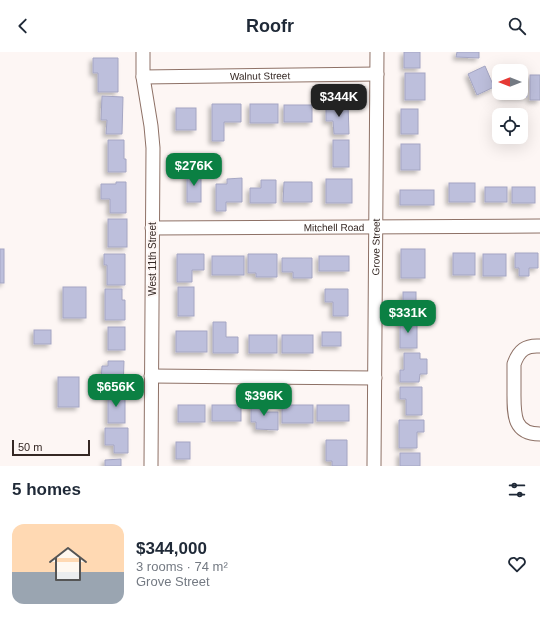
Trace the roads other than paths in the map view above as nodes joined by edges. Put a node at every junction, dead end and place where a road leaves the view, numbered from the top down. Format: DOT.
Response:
graph roads {
  1 [pos="143,52"];
  2 [pos="377,52"];
  3 [pos="377,74"];
  4 [pos="143,77"];
  5 [pos="540,226"];
  6 [pos="376,227"];
  7 [pos="152,228"];
  8 [pos="536,346"];
  9 [pos="151,376"];
  10 [pos="375,378"];
  11 [pos="540,434"];
  12 [pos="151,466"];
  13 [pos="374,466"];
  1 -- 4 [label="street, West 11th Street"];
  2 -- 3 [label="street, Grove Street"];
  3 -- 4 [label="street, Walnut Street"];
  3 -- 6 [label="street, Grove Street"];
  4 -- 7 [label="street, West 11th Street"];
  5 -- 6 [label="street, Mitchell Road"];
  6 -- 7 [label="street, Mitchell Road"];
  6 -- 10 [label="street, Grove Street"];
  7 -- 9 [label="street, West 11th Street"];
  8 -- 11 [label="street"];
  9 -- 10 [label="street"];
  9 -- 12 [label="street, West 11th Street"];
  10 -- 13 [label="street, Grove Street"];
}
